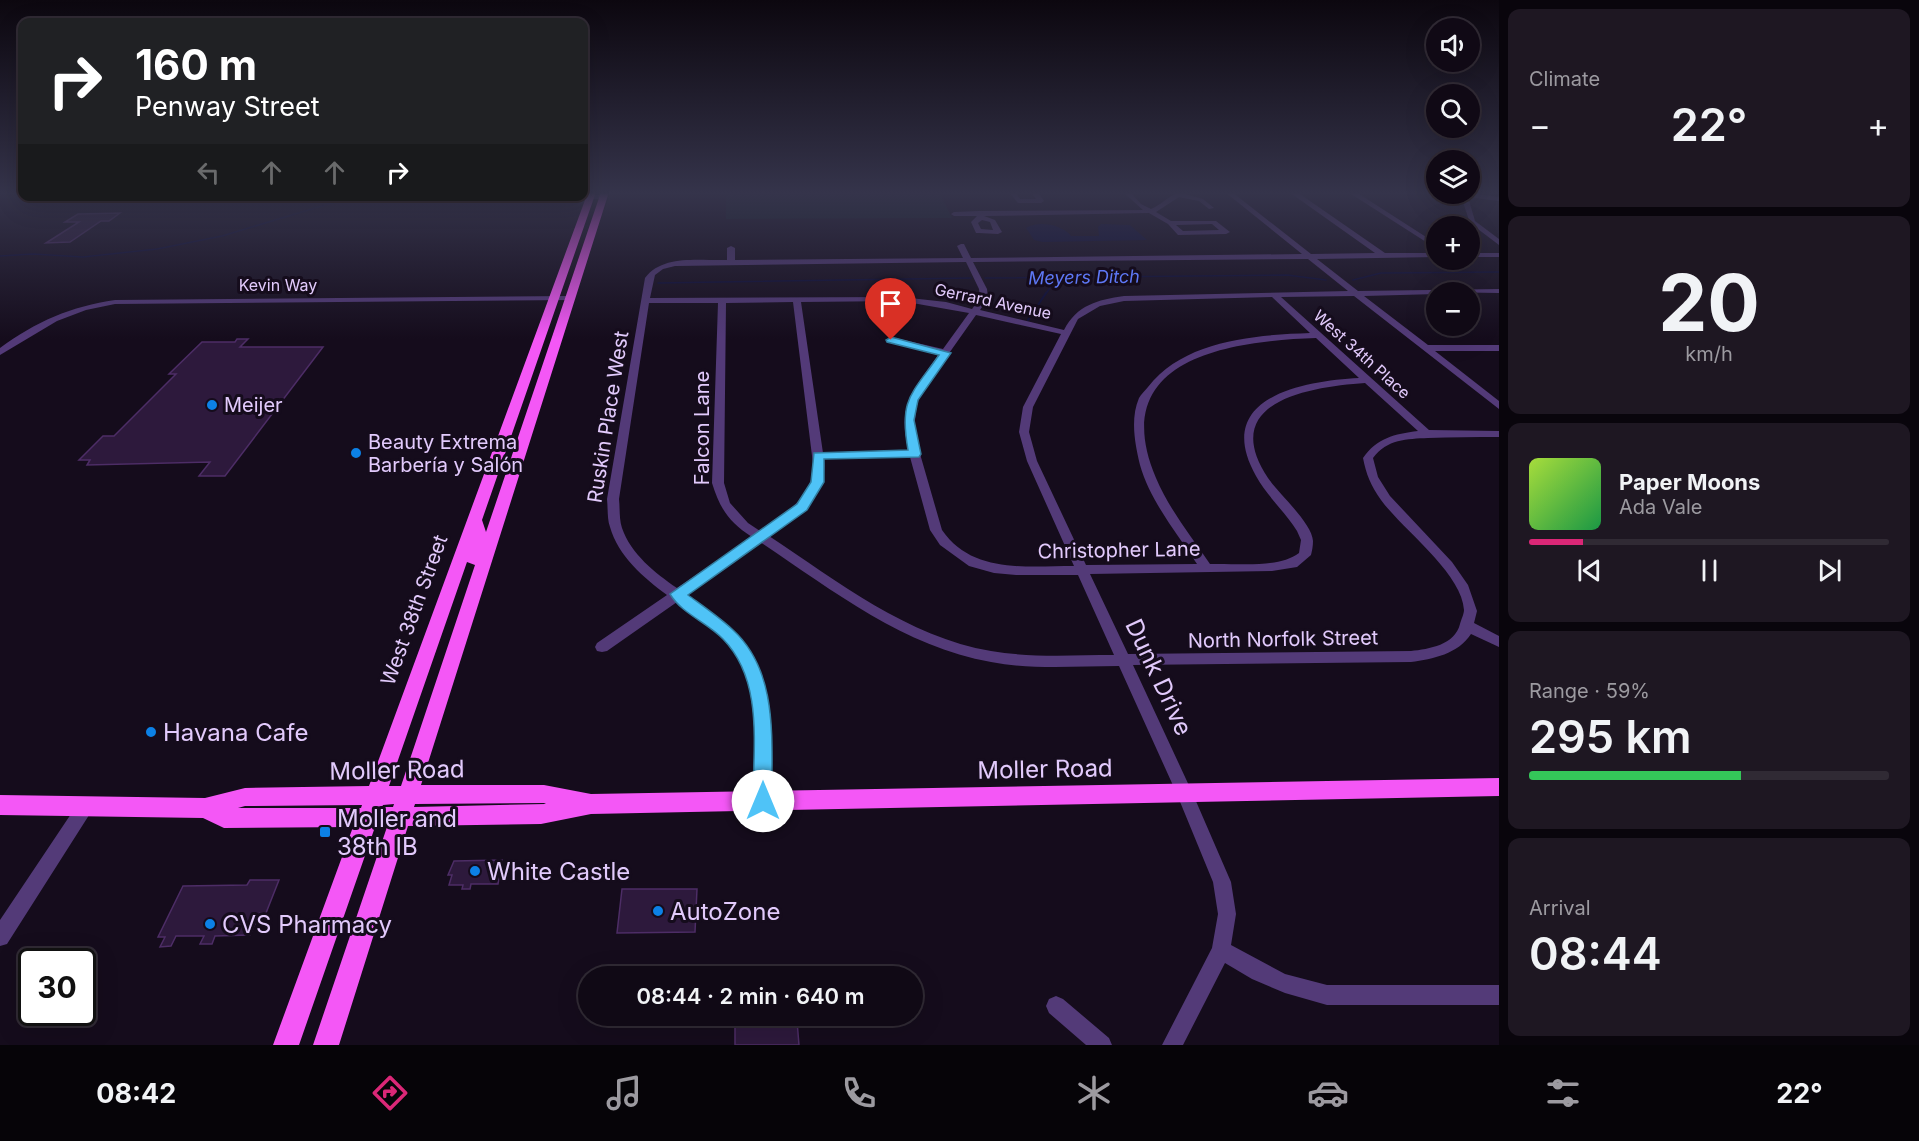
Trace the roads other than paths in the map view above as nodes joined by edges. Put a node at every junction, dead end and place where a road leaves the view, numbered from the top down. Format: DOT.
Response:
graph roads {
  1 [pos="578,241"];
  2 [pos="585,241"];
  3 [pos="1290,241"];
  4 [pos="1362,241"];
  5 [pos="961,246"];
  6 [pos="731,248"];
  7 [pos="1382,255"];
  8 [pos="1426,255"];
  9 [pos="1480,255"];
  10 [pos="1499,255"];
  11 [pos="1309,256"];
  12 [pos="969,261"];
  13 [pos="731,262"];
  14 [pos="1354,291"];
  15 [pos="1499,291"];
  16 [pos="1275,296"];
  17 [pos="561,298"];
  18 [pos="722,300"];
  19 [pos="797,300"];
  20 [pos="646,301"];
  21 [pos="976,312"];
  22 [pos="1067,333"];
  23 [pos="1318,335"];
  24 [pos="891,340"];
  25 [pos="1426,348"];
  26 [pos="1499,348"];
  27 [pos="0,352"];
  28 [pos="946,353"];
  29 [pos="1368,380"];
  30 [pos="519,393"];
  31 [pos="1482,393"];
  32 [pos="1499,393"];
  33 [pos="1499,406"];
  34 [pos="531,412"];
  35 [pos="1499,434"];
  36 [pos="1428,435"];
  37 [pos="914,454"];
  38 [pos="818,456"];
  39 [pos="491,470"];
  40 [pos="504,499"];
  41 [pos="475,516"];
  42 [pos="761,536"];
  43 [pos="483,562"];
  44 [pos="1206,568"];
  45 [pos="1082,570"];
  46 [pos="678,594"];
  47 [pos="1469,627"];
  48 [pos="1499,642"];
  49 [pos="602,647"];
  50 [pos="1123,660"];
  51 [pos="1499,787"];
  52 [pos="1184,792"];
  53 [pos="407,795"];
  54 [pos="763,801"];
  55 [pos="591,804"];
  56 [pos="0,805"];
  57 [pos="371,806"];
  58 [pos="85,807"];
  59 [pos="400,817"];
  60 [pos="0,937"];
  61 [pos="1221,950"];
  62 [pos="1499,995"];
  63 [pos="1056,1006"];
  64 [pos="286,1045"];
  65 [pos="326,1045"];
  66 [pos="1102,1045"];
  67 [pos="1172,1045"];
  1 -- 17 [label="main road, West 38th Street"];
  2 -- 17 [label="main road, West 38th Street"];
  3 -- 11 [label="street"];
  4 -- 7 [label="street"];
  5 -- 12 [label="street"];
  6 -- 13 [label="street"];
  7 -- 8 [label="street"];
  7 -- 11 [label="street"];
  9 -- 10 [label="street"];
  11 -- 12 [label="street"];
  11 -- 14 [label="street"];
  12 -- 13 [label="street"];
  12 -- 21 [label="street"];
  13 -- 20 [label="street, Ruskin Place West"];
  14 -- 15 [label="street, Gerrard Avenue"];
  14 -- 16 [label="street, Gerrard Avenue"];
  14 -- 25 [label="street"];
  16 -- 22 [label="street, Gerrard Avenue"];
  16 -- 23 [label="street, West 34th Place"];
  17 -- 27 [label="street, Kevin Way"];
  17 -- 30 [label="main road, West 38th Street"];
  17 -- 34 [label="main road, West 38th Street"];
  18 -- 19 [label="street, Gerrard Avenue"];
  18 -- 20 [label="street, Gerrard Avenue"];
  18 -- 42 [label="street, Falcon Lane"];
  19 -- 21 [label="street, Gerrard Avenue"];
  19 -- 38 [label="street"];
  20 -- 46 [label="street, Ruskin Place West"];
  21 -- 22 [label="street, Gerrard Avenue"];
  21 -- 28 [label="street"];
  22 -- 45 [label="street, Dunk Drive"];
  23 -- 29 [label="street, West 34th Place"];
  23 -- 44 [label="street"];
  24 -- 28 [label="street"];
  25 -- 26 [label="street"];
  25 -- 31 [label="street"];
  28 -- 37 [label="street"];
  29 -- 36 [label="street, West 34th Place"];
  29 -- 44 [label="street, Christopher Lane"];
  30 -- 34 [label="main road"];
  30 -- 39 [label="main road, West 38th Street"];
  31 -- 32 [label="street"];
  31 -- 33 [label="street"];
  34 -- 40 [label="main road, West 38th Street"];
  35 -- 36 [label="street"];
  36 -- 47 [label="street"];
  37 -- 38 [label="street"];
  37 -- 45 [label="street, Christopher Lane"];
  38 -- 42 [label="street"];
  39 -- 40 [label="main road"];
  39 -- 41 [label="main road, West 38th Street"];
  40 -- 43 [label="main road, West 38th Street"];
  41 -- 43 [label="main road"];
  41 -- 57 [label="main road, West 38th Street"];
  42 -- 46 [label="street"];
  42 -- 50 [label="street, North Norfolk Street"];
  43 -- 53 [label="main road, West 38th Street"];
  44 -- 45 [label="street, Christopher Lane"];
  45 -- 50 [label="street, Dunk Drive"];
  46 -- 49 [label="street"];
  46 -- 54 [label="street, Ruskin Place West"];
  47 -- 48 [label="street"];
  47 -- 50 [label="street, North Norfolk Street"];
  50 -- 52 [label="street, Dunk Drive"];
  51 -- 52 [label="main road, Moller Road"];
  52 -- 54 [label="main road, Moller Road"];
  52 -- 61 [label="street, Dunk Drive"];
  53 -- 55 [label="main road, Moller Road"];
  53 -- 57 [label="main road, Moller Road"];
  53 -- 59 [label="main road, West 38th Street"];
  54 -- 55 [label="main road, Moller Road"];
  55 -- 59 [label="main road, Moller Road"];
  56 -- 58 [label="main road, Moller Road"];
  57 -- 58 [label="main road, Moller Road"];
  57 -- 59 [label="main road, Moller Road"];
  57 -- 64 [label="main road, West 38th Street"];
  58 -- 60 [label="street"];
  59 -- 65 [label="main road, West 38th Street"];
  61 -- 62 [label="street"];
  61 -- 67 [label="street, Dunk Drive"];
  63 -- 66 [label="street"];
}
